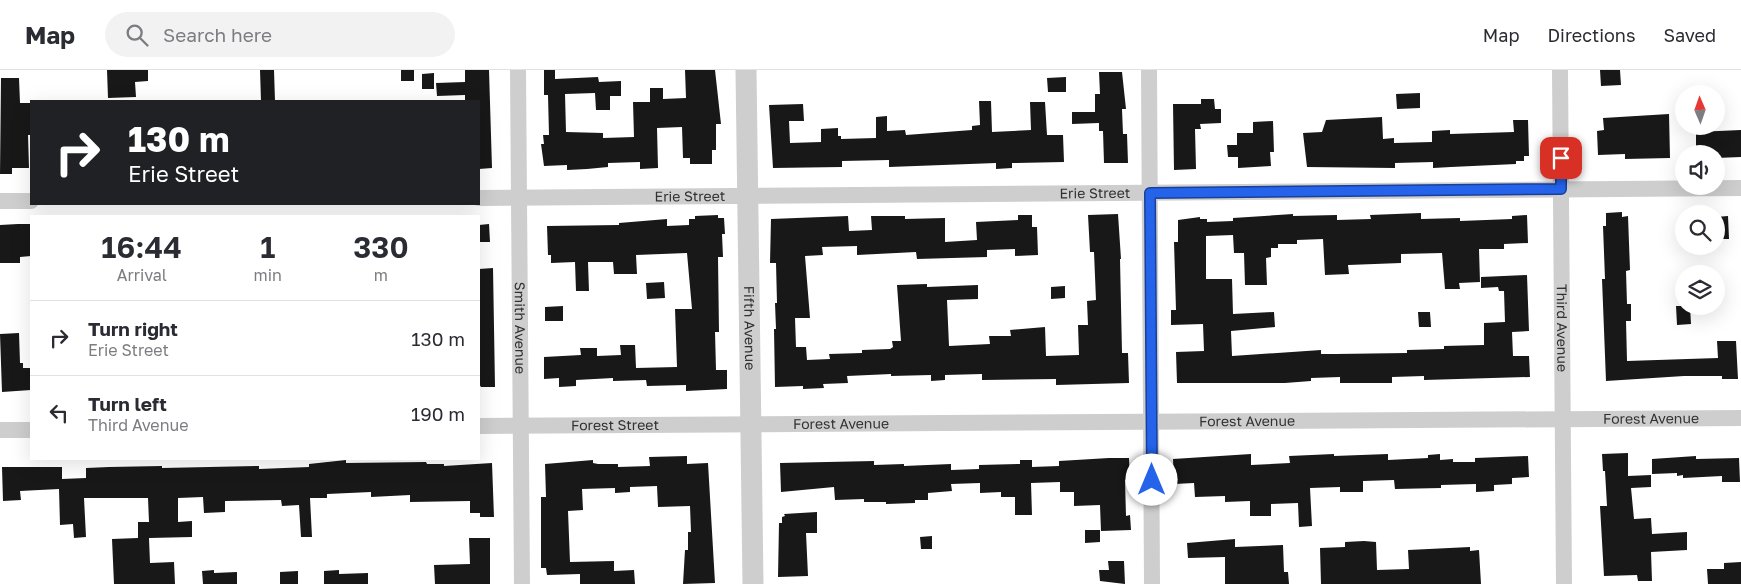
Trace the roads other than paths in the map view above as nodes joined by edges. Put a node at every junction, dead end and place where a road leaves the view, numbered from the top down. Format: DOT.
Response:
graph roads {
  1 [pos="518,70"];
  2 [pos="746,70"];
  3 [pos="1149,70"];
  4 [pos="1560,70"];
  5 [pos="1741,188"];
  6 [pos="1561,189"];
  7 [pos="1150,193"];
  8 [pos="748,195"];
  9 [pos="480,198"];
  10 [pos="519,198"];
  11 [pos="30,201"];
  12 [pos="0,202"];
  13 [pos="1741,418"];
  14 [pos="1563,420"];
  15 [pos="1151,422"];
  16 [pos="752,425"];
  17 [pos="480,426"];
  18 [pos="521,426"];
  19 [pos="0,430"];
  20 [pos="30,430"];
  21 [pos="522,584"];
  22 [pos="754,584"];
  23 [pos="1152,584"];
  24 [pos="1564,584"];
  1 -- 10 [label="street, Smith Avenue"];
  2 -- 8 [label="street, Fifth Avenue"];
  3 -- 7 [label="street"];
  4 -- 6 [label="street, Third Avenue"];
  5 -- 6 [label="street, Erie Street"];
  6 -- 7 [label="street, Erie Street"];
  6 -- 14 [label="street, Third Avenue"];
  7 -- 8 [label="street, Erie Street"];
  7 -- 15 [label="street"];
  8 -- 10 [label="street, Erie Street"];
  8 -- 16 [label="street, Fifth Avenue"];
  9 -- 10 [label="street, Erie Street"];
  10 -- 18 [label="street, Smith Avenue"];
  11 -- 12 [label="street"];
  13 -- 14 [label="street, Forest Avenue"];
  14 -- 15 [label="street, Forest Avenue"];
  14 -- 24 [label="street, Third Avenue"];
  15 -- 16 [label="street, Forest Avenue"];
  15 -- 23 [label="street"];
  16 -- 18 [label="street, Forest Street"];
  16 -- 22 [label="street, Fifth Avenue"];
  17 -- 18 [label="street, Forest Street"];
  18 -- 21 [label="street, Smith Avenue"];
  19 -- 20 [label="street"];
}
